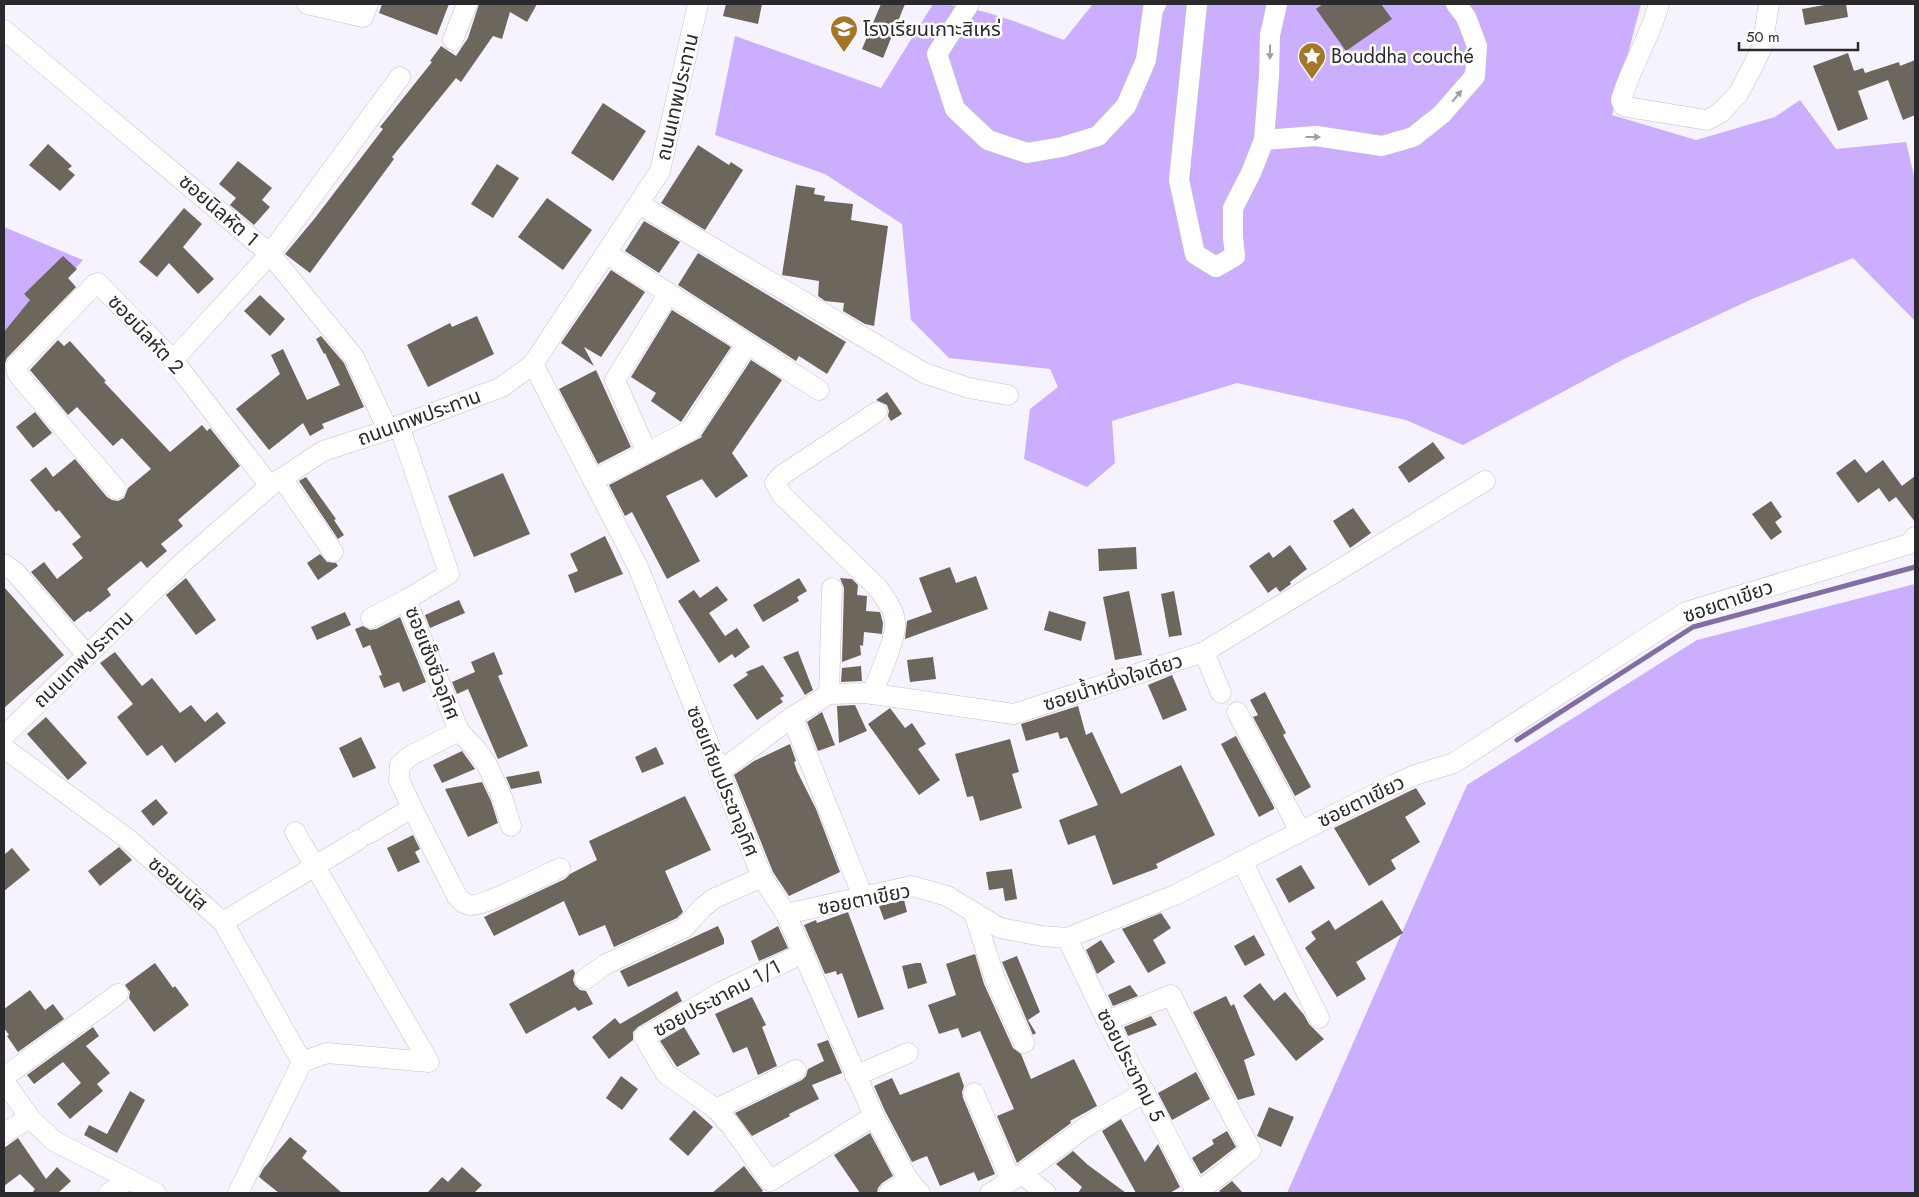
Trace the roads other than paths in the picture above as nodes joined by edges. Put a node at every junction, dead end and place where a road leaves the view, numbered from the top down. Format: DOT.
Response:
graph roads {
  1 [pos="307,4"];
  2 [pos="368,4"];
  3 [pos="467,4"];
  4 [pos="698,4"];
  5 [pos="968,4"];
  6 [pos="1156,4"];
  7 [pos="1197,4"];
  8 [pos="1277,4"];
  9 [pos="1456,4"];
  10 [pos="1660,4"];
  11 [pos="1769,4"];
  12 [pos="4,30"];
  13 [pos="454,40"];
  14 [pos="400,77"];
  15 [pos="1264,140"];
  16 [pos="639,204"];
  17 [pos="606,253"];
  18 [pos="270,254"];
  19 [pos="669,293"];
  20 [pos="747,344"];
  21 [pos="172,360"];
  22 [pos="533,364"];
  23 [pos="818,390"];
  24 [pos="1008,395"];
  25 [pos="877,412"];
  26 [pos="394,427"];
  27 [pos="647,453"];
  28 [pos="593,480"];
  29 [pos="1485,481"];
  30 [pos="276,482"];
  31 [pos="116,490"];
  32 [pos="1915,537"];
  33 [pos="333,552"];
  34 [pos="4,564"];
  35 [pos="832,588"];
  36 [pos="406,600"];
  37 [pos="370,618"];
  38 [pos="1204,652"];
  39 [pos="87,655"];
  40 [pos="1220,693"];
  41 [pos="829,694"];
  42 [pos="872,694"];
  43 [pos="1237,712"];
  44 [pos="792,717"];
  45 [pos="459,731"];
  46 [pos="4,736"];
  47 [pos="4,748"];
  48 [pos="720,772"];
  49 [pos="412,808"];
  50 [pos="511,826"];
  51 [pos="1300,830"];
  52 [pos="295,832"];
  53 [pos="1242,860"];
  54 [pos="313,866"];
  55 [pos="560,868"];
  56 [pos="762,877"];
  57 [pos="863,897"];
  58 [pos="974,912"];
  59 [pos="786,914"];
  60 [pos="223,922"];
  61 [pos="1067,938"];
  62 [pos="804,953"];
  63 [pos="585,979"];
  64 [pos="118,994"];
  65 [pos="1319,1018"];
  66 [pos="1108,1021"];
  67 [pos="1024,1043"];
  68 [pos="908,1053"];
  69 [pos="302,1062"];
  70 [pos="796,1070"];
  71 [pos="855,1076"];
  72 [pos="4,1077"];
  73 [pos="4,1081"];
  74 [pos="1145,1092"];
  75 [pos="974,1093"];
  76 [pos="716,1109"];
  77 [pos="874,1116"];
  78 [pos="30,1118"];
  79 [pos="4,1133"];
  80 [pos="1017,1177"];
  81 [pos="129,1179"];
  82 [pos="915,1187"];
  83 [pos="1195,1192"];
  84 [pos="108,1193"];
  85 [pos="156,1193"];
  86 [pos="238,1193"];
  87 [pos="889,1193"];
  88 [pos="990,1193"];
  89 [pos="1046,1193"];
  1 -- 2 [label="street"];
  3 -- 13 [label="street"];
  4 -- 16 [label="street, ถนนเทพประทาน"];
  5 -- 6 [label="street"];
  7 -- 15 [label="street"];
  8 -- 15 [label="street, one-way"];
  15 -- 9 [label="street, one-way"];
  10 -- 11 [label="street"];
  12 -- 18 [label="street, ซอยนิลหัต 1"];
  14 -- 18 [label="street"];
  16 -- 17 [label="street, ถนนเทพประทาน"];
  16 -- 24 [label="street"];
  17 -- 19 [label="street"];
  17 -- 22 [label="street, ถนนเทพประทาน"];
  18 -- 21 [label="street"];
  18 -- 26 [label="street, ซอยนิลหัต 1"];
  19 -- 20 [label="street"];
  19 -- 27 [label="street"];
  20 -- 23 [label="street"];
  20 -- 27 [label="street"];
  21 -- 30 [label="street, ซอยนิลหัต 2"];
  21 -- 31 [label="street, ซอยนิลหัต 2"];
  22 -- 26 [label="street, ถนนเทพประทาน"];
  22 -- 28 [label="street, ซอยเทียมประชาอุทิศ"];
  25 -- 42 [label="street"];
  26 -- 30 [label="street, ถนนเทพประทาน"];
  26 -- 36 [label="street, ซอยเซ็งซิ่วอุทิศ"];
  27 -- 28 [label="street"];
  28 -- 48 [label="street, ซอยเทียมประชาอุทิศ"];
  29 -- 38 [label="street, ซอยน้ำหนึ่งใจเดียว"];
  30 -- 33 [label="street, ซอยนิลหัต 2"];
  30 -- 39 [label="street, ถนนเทพประทาน"];
  32 -- 51 [label="street, ซอยตาเขียว"];
  34 -- 39 [label="street"];
  35 -- 41 [label="street"];
  36 -- 37 [label="street"];
  36 -- 45 [label="street, ซอยเซ็งซิ่วอุทิศ"];
  38 -- 40 [label="street"];
  38 -- 42 [label="street, ซอยน้ำหนึ่งใจเดียว"];
  39 -- 46 [label="street, ถนนเทพประทาน"];
  41 -- 42 [label="street, ซอยน้ำหนึ่งใจเดียว"];
  41 -- 44 [label="street"];
  43 -- 51 [label="street"];
  44 -- 48 [label="street"];
  44 -- 57 [label="street"];
  45 -- 49 [label="street"];
  45 -- 50 [label="street, ซอยเซ็งซิ่วอุทิศ"];
  47 -- 60 [label="street, ซอยมนัส"];
  48 -- 56 [label="street, ซอยเทียมประชาอุทิศ"];
  49 -- 54 [label="street"];
  49 -- 55 [label="street"];
  51 -- 53 [label="street, ซอยตาเขียว"];
  52 -- 54 [label="street"];
  53 -- 61 [label="street, ซอยตาเขียว"];
  53 -- 65 [label="street"];
  54 -- 60 [label="street"];
  54 -- 69 [label="street"];
  56 -- 59 [label="street, ซอยเทียมประชาอุทิศ"];
  56 -- 63 [label="street"];
  57 -- 58 [label="street, ซอยตาเขียว"];
  57 -- 59 [label="street, ซอยตาเขียว"];
  58 -- 61 [label="street, ซอยตาเขียว"];
  58 -- 67 [label="street"];
  59 -- 62 [label="street, ซอยเทียมประชาอุทิศ"];
  60 -- 69 [label="street, ซอยมนัส"];
  61 -- 66 [label="street, ซอยประชาคม 5"];
  62 -- 71 [label="street, ซอยเทียมประชาอุทิศ"];
  62 -- 76 [label="street, ซอยประชาคม 1/1"];
  64 -- 72 [label="street"];
  66 -- 74 [label="street, ซอยประชาคม 5"];
  66 -- 83 [label="street"];
  68 -- 71 [label="street"];
  69 -- 86 [label="street"];
  70 -- 76 [label="street"];
  71 -- 77 [label="street, ซอยเทียมประชาอุทิศ"];
  73 -- 78 [label="street"];
  74 -- 80 [label="street"];
  74 -- 83 [label="street, ซอยประชาคม 5"];
  75 -- 80 [label="street"];
  76 -- 77 [label="street"];
  77 -- 82 [label="street, ซอยเทียมประชาอุทิศ"];
  78 -- 79 [label="street"];
  78 -- 81 [label="street"];
  80 -- 88 [label="street"];
  80 -- 89 [label="street"];
  81 -- 84 [label="street"];
  81 -- 85 [label="street"];
  82 -- 87 [label="street"];
}
